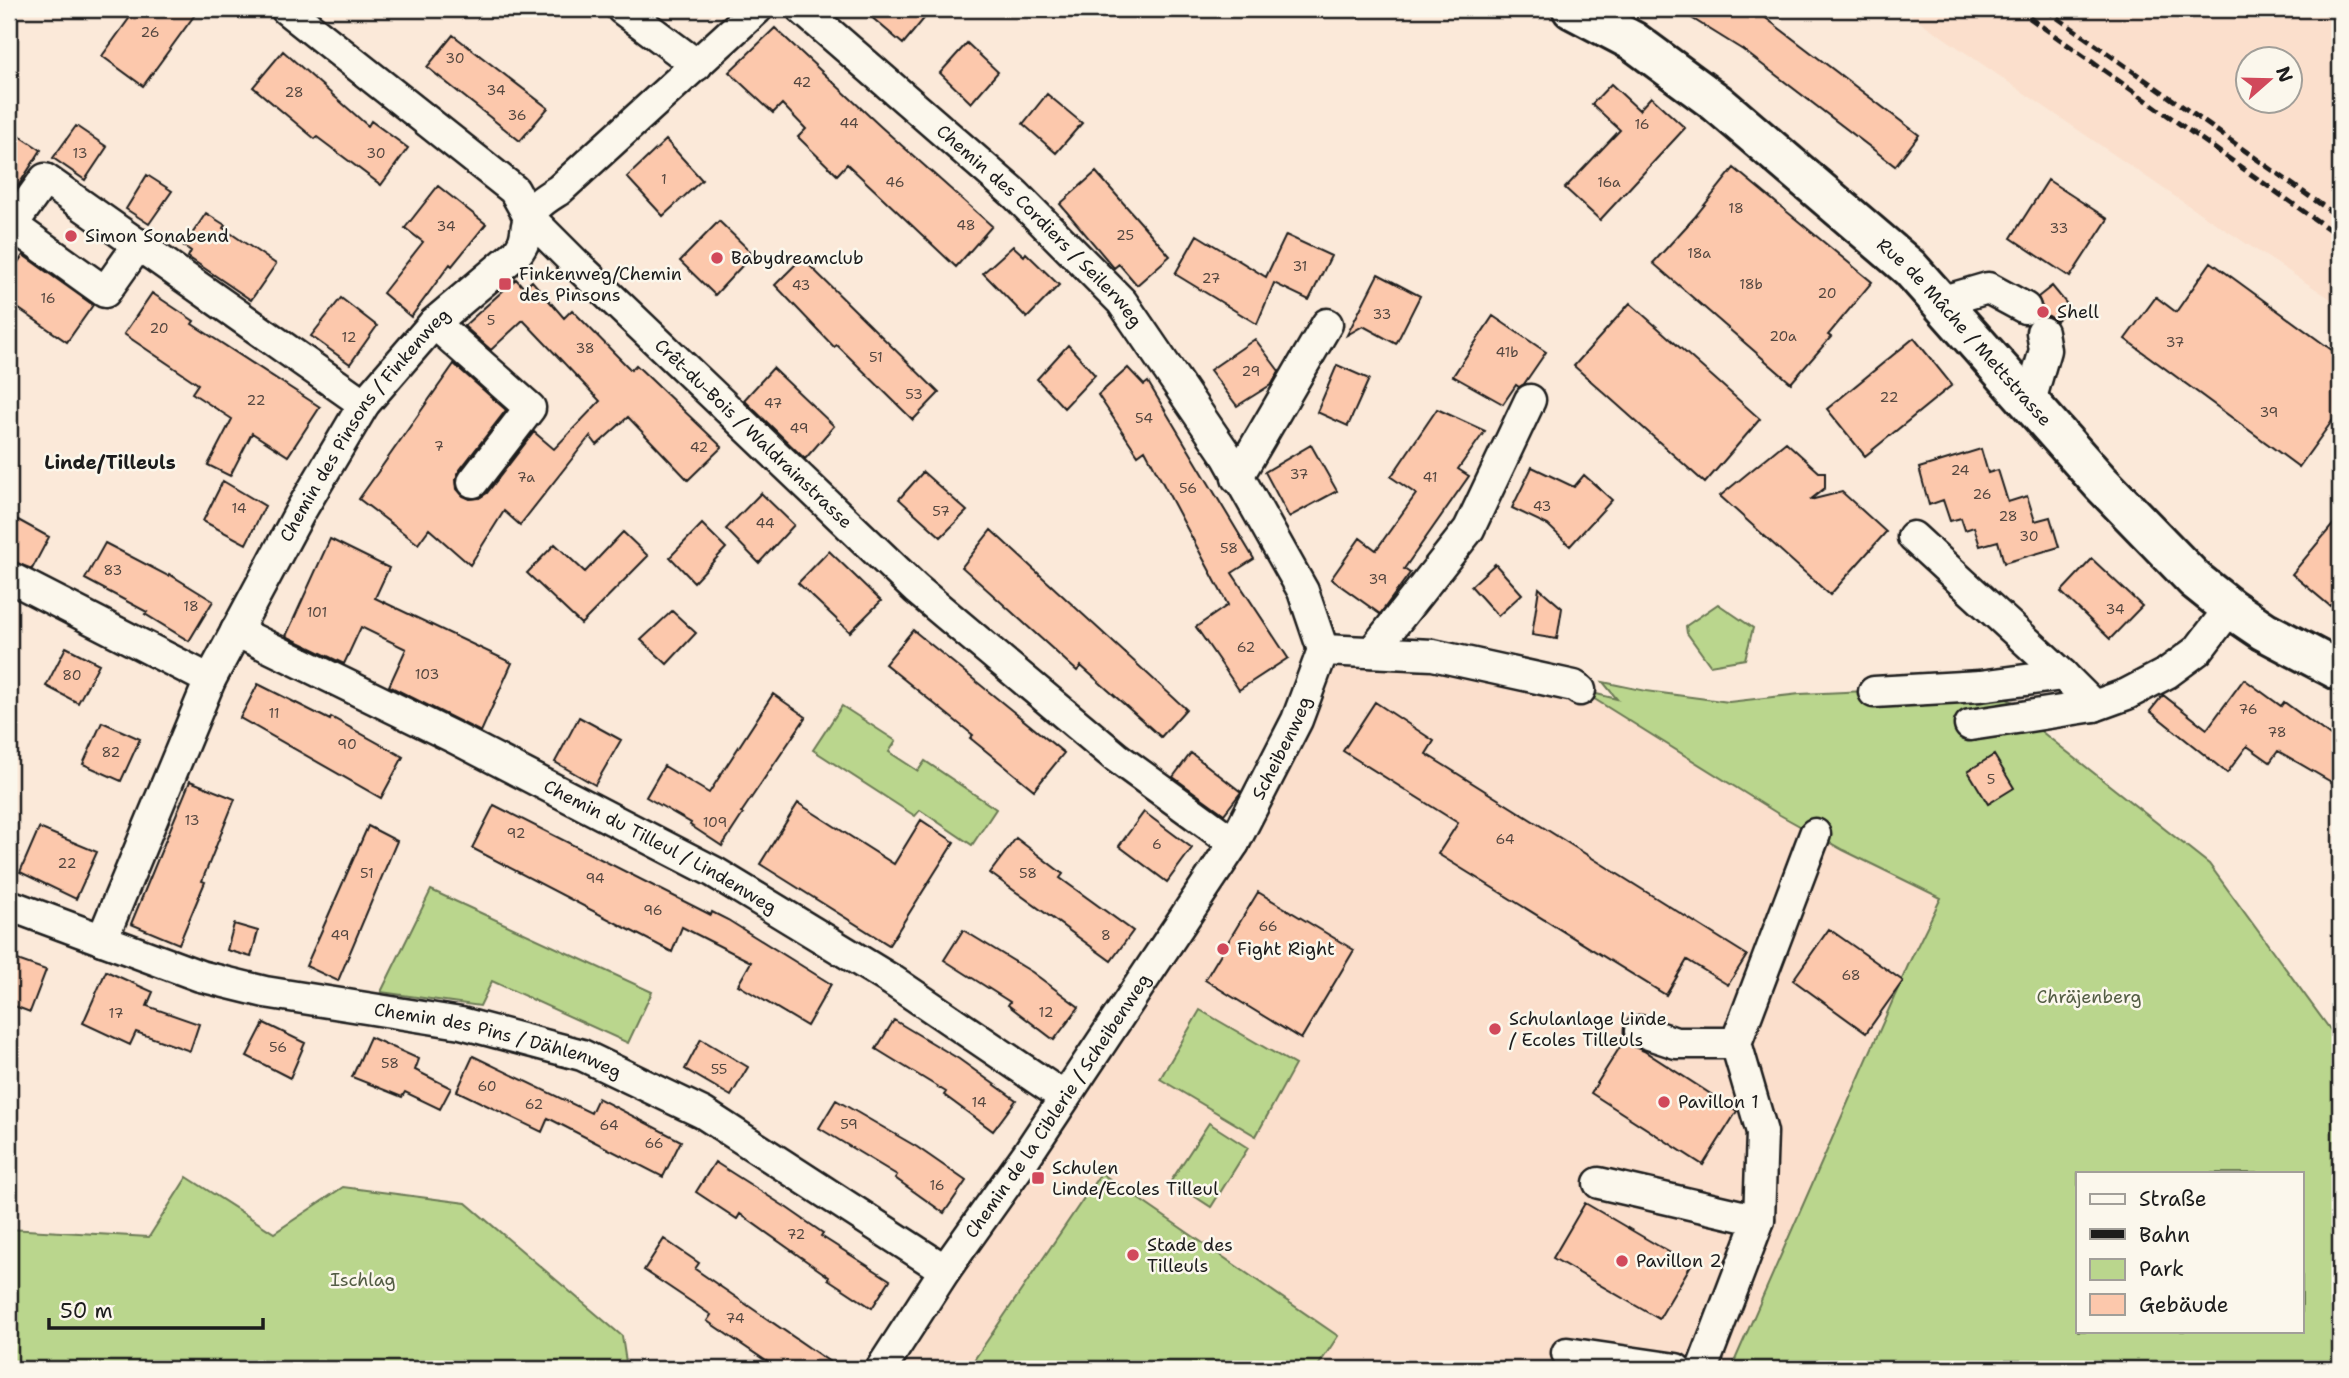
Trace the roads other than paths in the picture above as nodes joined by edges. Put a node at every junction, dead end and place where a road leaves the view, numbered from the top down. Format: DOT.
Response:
graph roads {
  1 [pos="286,9"];
  2 [pos="622,9"];
  3 [pos="757,9"];
  4 [pos="802,9"];
  5 [pos="1572,9"];
  6 [pos="697,65"];
  7 [pos="529,217"];
  8 [pos="10,224"];
  9 [pos="139,244"];
  10 [pos="1940,302"];
  11 [pos="2025,308"];
  12 [pos="434,323"];
  13 [pos="1327,324"];
  14 [pos="2042,332"];
  15 [pos="1530,400"];
  16 [pos="2030,401"];
  17 [pos="364,404"];
  18 [pos="1237,478"];
  19 [pos="473,482"];
  20 [pos="1913,537"];
  21 [pos="9,576"];
  22 [pos="1975,582"];
  23 [pos="2230,608"];
  24 [pos="236,631"];
  25 [pos="1323,650"];
  26 [pos="1372,652"];
  27 [pos="2340,671"];
  28 [pos="2063,675"];
  29 [pos="209,680"];
  30 [pos="1580,690"];
  31 [pos="1874,692"];
  32 [pos="2094,706"];
  33 [pos="1970,725"];
  34 [pos="1815,834"];
  35 [pos="1234,843"];
  36 [pos="9,905"];
  37 [pos="102,940"];
  38 [pos="1640,1031"];
  39 [pos="1736,1043"];
  40 [pos="1064,1097"];
  41 [pos="1599,1183"];
  42 [pos="1759,1220"];
  43 [pos="945,1270"];
  44 [pos="1567,1353"];
  45 [pos="881,1369"];
  46 [pos="1676,1369"];
  47 [pos="1702,1369"];
  1 -- 7 [label="street, Crêt-du-Bois / Waldrainstrasse"];
  2 -- 6 [label="street"];
  3 -- 6 [label="street"];
  4 -- 18 [label="street, Chemin des Cordiers / Seilerweg"];
  5 -- 10 [label="main road, Rue de Mâche / Mettstrasse"];
  6 -- 7 [label="street"];
  7 -- 12 [label="street, Chemin des Pinsons / Finkenweg"];
  7 -- 35 [label="street, Crêt-du-Bois / Waldrainstrasse"];
  8 -- 9 [label="street"];
  8 -- 9 [label="street"];
  9 -- 17 [label="street"];
  10 -- 11 [label="street"];
  10 -- 16 [label="main road, Rue de Mâche / Mettstrasse"];
  12 -- 17 [label="street, Chemin des Pinsons / Finkenweg"];
  12 -- 19 [label="street"];
  13 -- 18 [label="street"];
  14 -- 16 [label="street"];
  15 -- 26 [label="street"];
  16 -- 23 [label="main road, Rue de Mâche / Mettstrasse"];
  17 -- 24 [label="street, Chemin des Pinsons / Finkenweg"];
  18 -- 25 [label="street, Chemin des Cordiers / Seilerweg"];
  20 -- 28 [label="street"];
  21 -- 29 [label="street"];
  22 -- 28 [label="street"];
  23 -- 27 [label="main road, Rue de Mâche / Mettstrasse"];
  23 -- 32 [label="street"];
  24 -- 29 [label="street, Chemin des Pinsons / Finkenweg"];
  24 -- 40 [label="street, Chemin du Tilleul / Lindenweg"];
  25 -- 26 [label="street"];
  25 -- 35 [label="street, Scheibenweg"];
  26 -- 30 [label="street"];
  28 -- 31 [label="street"];
  28 -- 32 [label="street"];
  29 -- 37 [label="street, Chemin des Pinsons / Finkenweg"];
  32 -- 33 [label="street"];
  34 -- 39 [label="street"];
  35 -- 40 [label="street, Chemin de la Ciblerie / Scheibenweg"];
  36 -- 37 [label="street, Chemin des Pins / Dählenweg"];
  37 -- 43 [label="street, Chemin des Pins / Dählenweg"];
  38 -- 39 [label="street"];
  39 -- 42 [label="street"];
  40 -- 43 [label="street, Chemin de la Ciblerie / Scheibenweg"];
  41 -- 42 [label="street"];
  42 -- 47 [label="street"];
  43 -- 45 [label="street, Chemin de la Ciblerie / Scheibenweg"];
  44 -- 46 [label="street"];
}
